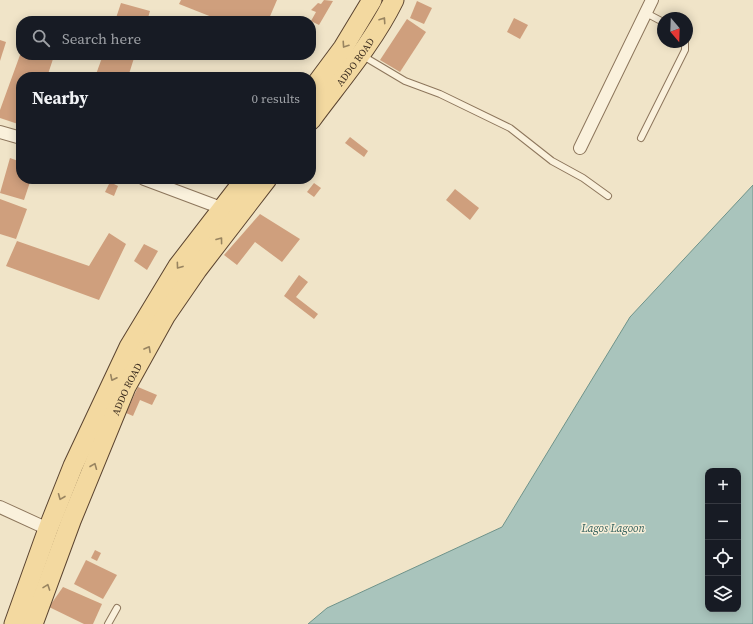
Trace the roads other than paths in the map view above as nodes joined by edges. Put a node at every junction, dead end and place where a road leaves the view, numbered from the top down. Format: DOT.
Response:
graph roads {
  1 [pos="372,0"];
  2 [pos="394,0"];
  3 [pos="652,0"];
  4 [pos="646,13"];
  5 [pos="657,19"];
  6 [pos="686,48"];
  7 [pos="360,54"];
  8 [pos="316,84"];
  9 [pos="316,113"];
  10 [pos="0,132"];
  11 [pos="16,137"];
  12 [pos="641,138"];
  13 [pos="580,148"];
  14 [pos="157,184"];
  15 [pos="242,184"];
  16 [pos="262,184"];
  17 [pos="608,196"];
  18 [pos="224,209"];
  19 [pos="0,507"];
  20 [pos="48,529"];
  21 [pos="117,608"];
  22 [pos="14,624"];
  23 [pos="34,624"];
  24 [pos="108,624"];
  1 -- 8 [label="main road, ADDO ROAD, one-way"];
  7 -- 2 [label="main road, ADDO ROAD, one-way"];
  3 -- 4 [label="street"];
  4 -- 5 [label="lane"];
  4 -- 13 [label="street"];
  6 -- 12 [label="lane"];
  7 -- 9 [label="main road, ADDO ROAD"];
  7 -- 17 [label="lane"];
  10 -- 11 [label="street"];
  14 -- 18 [label="street"];
  15 -- 18 [label="main road, ADDO ROAD"];
  23 -- 16 [label="main road, ADDO ROAD, one-way"];
  18 -- 20 [label="main road, ADDO ROAD, one-way"];
  19 -- 20 [label="street"];
  20 -- 22 [label="main road, ADDO ROAD"];
  21 -- 24 [label="lane"];
}
